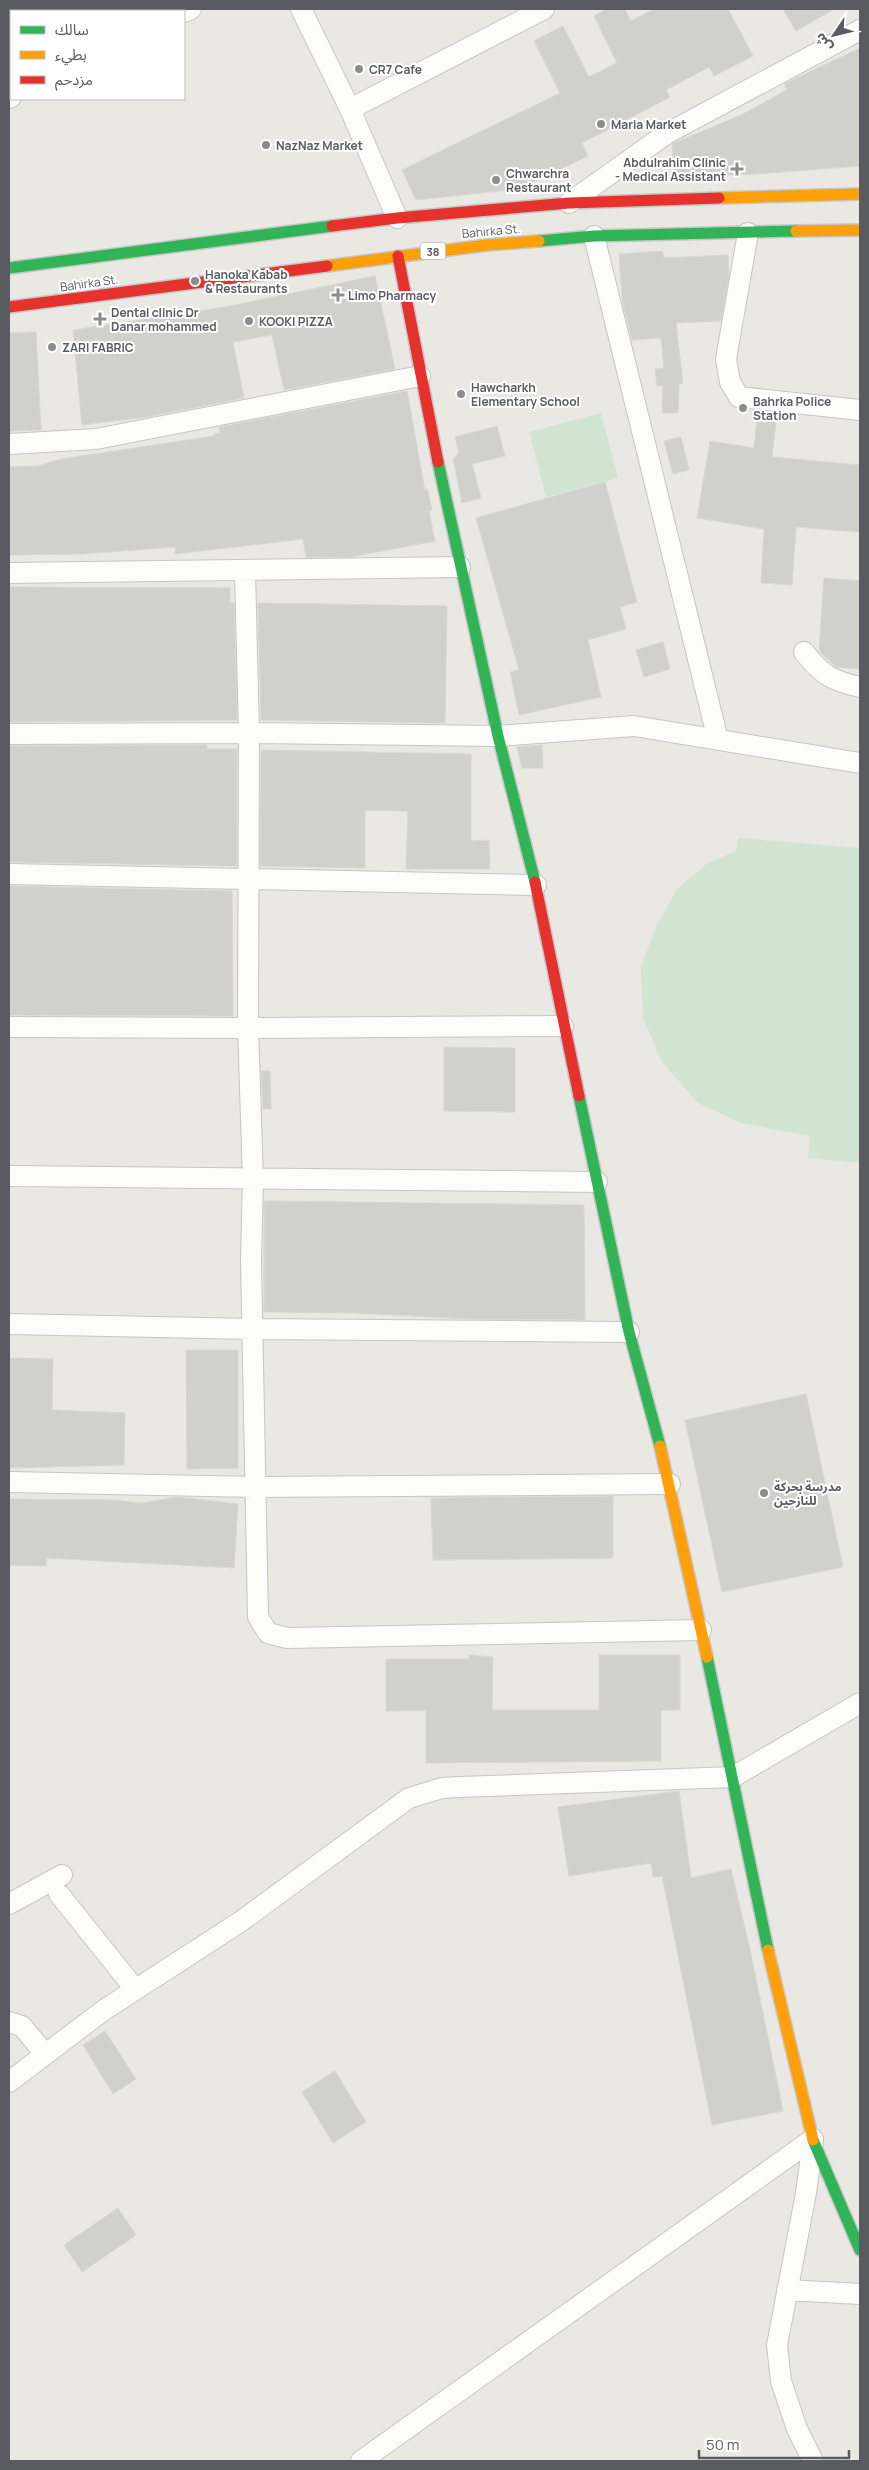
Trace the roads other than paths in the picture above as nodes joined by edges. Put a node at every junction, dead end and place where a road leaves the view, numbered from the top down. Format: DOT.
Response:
graph roads {
  1 [pos="301,9"];
  2 [pos="544,9"];
  3 [pos="860,30"];
  4 [pos="350,109"];
  5 [pos="860,194"];
  6 [pos="569,203"];
  7 [pos="397,218"];
  8 [pos="860,230"];
  9 [pos="748,233"];
  10 [pos="594,236"];
  11 [pos="398,256"];
  12 [pos="9,268"];
  13 [pos="9,307"];
  14 [pos="420,376"];
  15 [pos="860,410"];
  16 [pos="9,444"];
  17 [pos="460,567"];
  18 [pos="245,571"];
  19 [pos="9,574"];
  20 [pos="804,652"];
  21 [pos="860,687"];
  22 [pos="249,733"];
  23 [pos="9,734"];
  24 [pos="498,736"];
  25 [pos="718,740"];
  26 [pos="860,763"];
  27 [pos="9,874"];
  28 [pos="247,879"];
  29 [pos="536,885"];
  30 [pos="563,1026"];
  31 [pos="9,1027"];
  32 [pos="248,1028"];
  33 [pos="9,1176"];
  34 [pos="253,1179"];
  35 [pos="597,1182"];
  36 [pos="9,1324"];
  37 [pos="253,1329"];
  38 [pos="629,1332"];
  39 [pos="9,1482"];
  40 [pos="670,1484"];
  41 [pos="256,1487"];
  42 [pos="701,1630"];
  43 [pos="860,1703"];
  44 [pos="733,1777"];
  45 [pos="9,1904"];
  46 [pos="135,1989"];
  47 [pos="9,2022"];
  48 [pos="45,2054"];
  49 [pos="9,2082"];
  50 [pos="813,2139"];
  51 [pos="860,2250"];
  52 [pos="787,2290"];
  53 [pos="860,2294"];
  54 [pos="361,2461"];
  55 [pos="813,2461"];
  1 -- 4 [label="street"];
  2 -- 4 [label="street"];
  3 -- 6 [label="street"];
  4 -- 7 [label="street"];
  5 -- 6 [label="street, Bahirka St."];
  6 -- 7 [label="street, Bahirka St."];
  7 -- 12 [label="street, Bahirka St."];
  8 -- 9 [label="street, Bahirka St. / 38"];
  9 -- 10 [label="street, Bahirka St. / 38"];
  9 -- 15 [label="street"];
  10 -- 11 [label="street, Bahirka St. / 38"];
  10 -- 25 [label="street"];
  11 -- 13 [label="street, Bahirka St. / 38"];
  11 -- 14 [label="street"];
  14 -- 16 [label="street"];
  14 -- 17 [label="street"];
  17 -- 18 [label="street"];
  17 -- 24 [label="street"];
  18 -- 19 [label="street"];
  18 -- 22 [label="street"];
  20 -- 21 [label="street"];
  22 -- 23 [label="street"];
  22 -- 24 [label="street"];
  22 -- 28 [label="street"];
  24 -- 25 [label="street"];
  24 -- 29 [label="street"];
  25 -- 26 [label="street"];
  27 -- 28 [label="street"];
  28 -- 29 [label="street"];
  28 -- 32 [label="street"];
  29 -- 30 [label="street"];
  30 -- 32 [label="street"];
  30 -- 35 [label="street"];
  31 -- 32 [label="street"];
  32 -- 34 [label="street"];
  33 -- 34 [label="street"];
  34 -- 35 [label="street"];
  34 -- 37 [label="street"];
  35 -- 38 [label="street"];
  36 -- 37 [label="street"];
  37 -- 38 [label="street"];
  37 -- 41 [label="street"];
  38 -- 40 [label="street"];
  39 -- 41 [label="street"];
  40 -- 41 [label="street"];
  40 -- 42 [label="street"];
  41 -- 42 [label="street"];
  42 -- 44 [label="street"];
  43 -- 44 [label="street"];
  44 -- 46 [label="street"];
  44 -- 50 [label="street"];
  45 -- 46 [label="street"];
  46 -- 48 [label="street"];
  47 -- 48 [label="street"];
  48 -- 49 [label="street"];
  50 -- 51 [label="street"];
  50 -- 52 [label="street"];
  50 -- 54 [label="street"];
  52 -- 53 [label="street"];
  52 -- 55 [label="street"];
}
